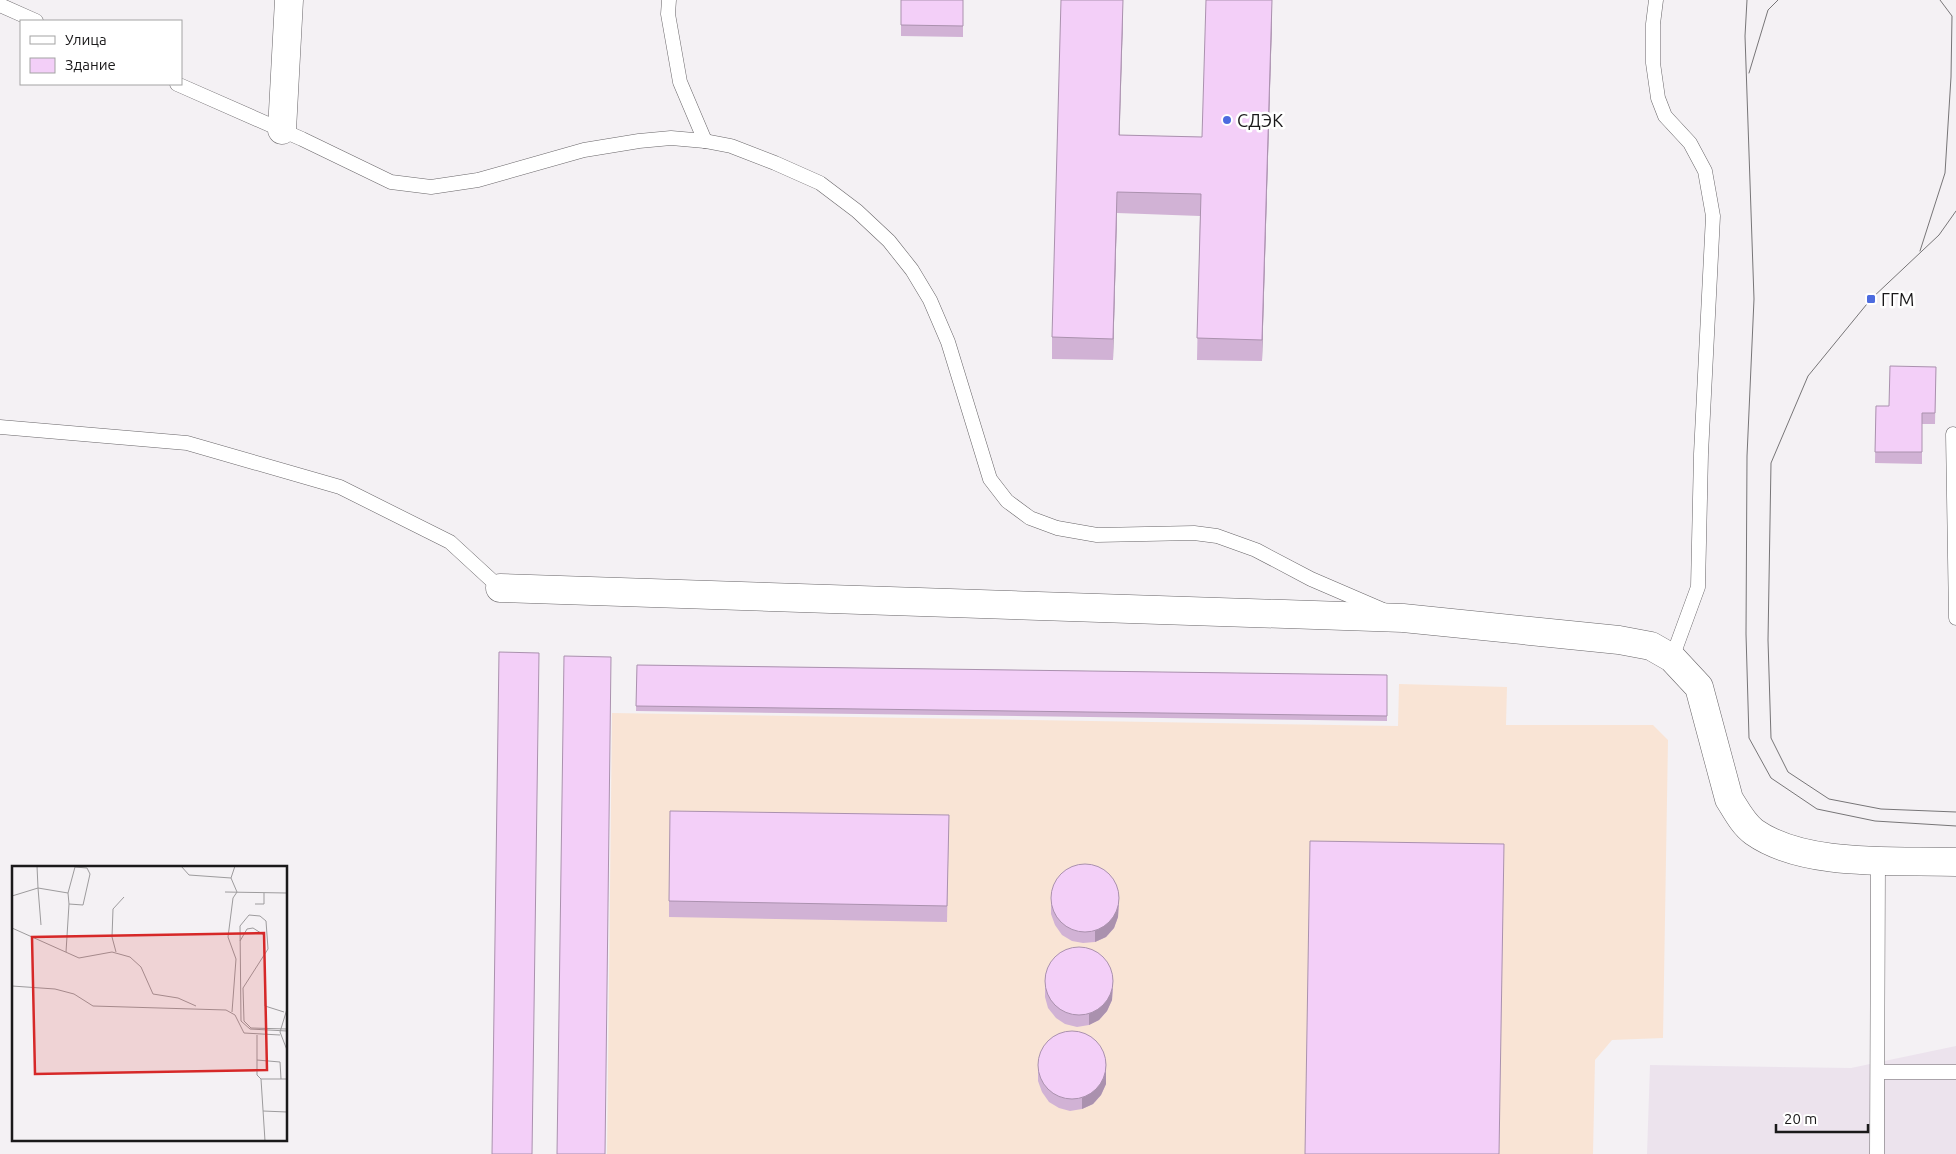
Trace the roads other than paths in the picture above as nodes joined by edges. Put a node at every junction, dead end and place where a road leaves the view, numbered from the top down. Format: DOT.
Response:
graph roads {
  1 [pos="289,0"];
  2 [pos="668,0"];
  3 [pos="1656,0"];
  4 [pos="0,6"];
  5 [pos="34,20"];
  6 [pos="179,85"];
  7 [pos="282,130"];
  8 [pos="705,141"];
  9 [pos="0,427"];
  10 [pos="1954,434"];
  11 [pos="500,588"];
  12 [pos="1402,618"];
  13 [pos="1956,618"];
  14 [pos="1672,658"];
  15 [pos="1878,860"];
  16 [pos="1956,862"];
  17 [pos="1878,1072"];
  18 [pos="1956,1072"];
  19 [pos="1877,1154"];
  1 -- 7 [label="street"];
  2 -- 8 [label="lane"];
  3 -- 14 [label="lane"];
  4 -- 5 [label="lane"];
  6 -- 7 [label="lane"];
  7 -- 8 [label="lane"];
  8 -- 12 [label="lane"];
  9 -- 11 [label="lane"];
  10 -- 13 [label="lane"];
  11 -- 12 [label="street"];
  12 -- 14 [label="street"];
  14 -- 15 [label="street"];
  15 -- 16 [label="street"];
  15 -- 17 [label="lane"];
  17 -- 18 [label="lane"];
  17 -- 19 [label="lane"];
}
